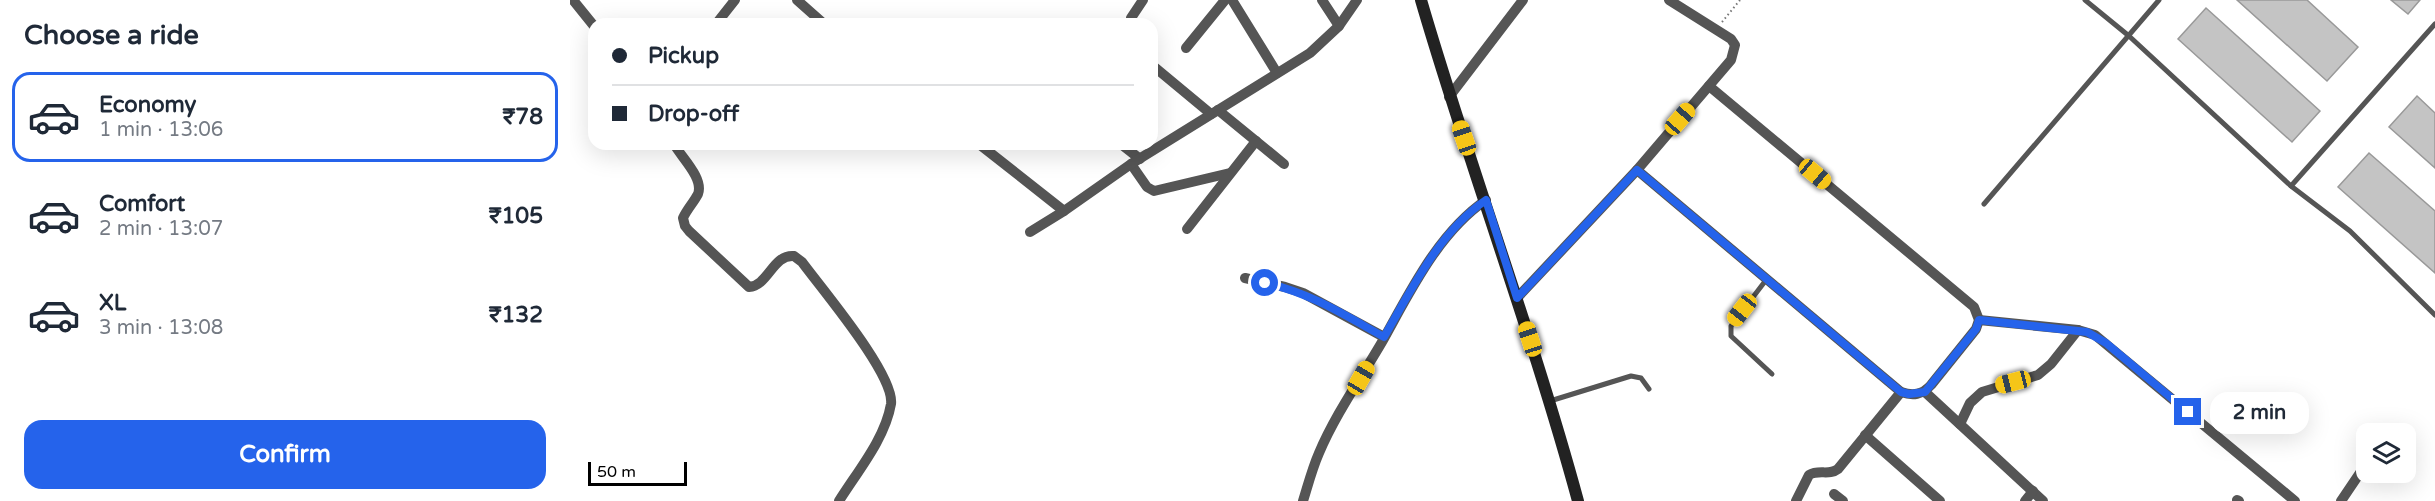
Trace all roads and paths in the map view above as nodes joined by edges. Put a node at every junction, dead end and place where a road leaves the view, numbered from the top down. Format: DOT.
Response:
graph roads {
  1 [pos="573,0"];
  2 [pos="735,0"];
  3 [pos="797,0"];
  4 [pos="1143,0"];
  5 [pos="1226,0"];
  6 [pos="1232,0"];
  7 [pos="1322,0"];
  8 [pos="1358,0"];
  9 [pos="1421,0"];
  10 [pos="1523,0"];
  11 [pos="1670,0"];
  12 [pos="1740,0"];
  13 [pos="2085,0"];
  14 [pos="2159,0"];
  15 [pos="721,18"];
  16 [pos="817,18"];
  17 [pos="1131,18"];
  18 [pos="588,19"];
  19 [pos="2435,24"];
  20 [pos="1339,26"];
  21 [pos="1717,28"];
  22 [pos="2129,36"];
  23 [pos="1186,48"];
  24 [pos="1158,69"];
  25 [pos="1277,73"];
  26 [pos="1709,86"];
  27 [pos="1449,97"];
  28 [pos="1215,112"];
  29 [pos="1256,141"];
  30 [pos="1158,148"];
  31 [pos="678,150"];
  32 [pos="986,150"];
  33 [pos="1126,150"];
  34 [pos="1155,150"];
  35 [pos="1136,162"];
  36 [pos="1284,164"];
  37 [pos="1637,170"];
  38 [pos="1230,173"];
  39 [pos="2291,186"];
  40 [pos="1486,200"];
  41 [pos="1984,204"];
  42 [pos="1064,212"];
  43 [pos="1187,229"];
  44 [pos="1030,232"];
  45 [pos="1245,278"];
  46 [pos="1766,280"];
  47 [pos="1517,298"];
  48 [pos="2435,315"];
  49 [pos="1979,320"];
  50 [pos="2078,330"];
  51 [pos="1384,337"];
  52 [pos="1772,374"];
  53 [pos="1649,389"];
  54 [pos="1901,392"];
  55 [pos="1925,392"];
  56 [pos="1550,401"];
  57 [pos="1960,424"];
  58 [pos="1865,435"];
  59 [pos="2356,479"];
  60 [pos="2033,491"];
  61 [pos="839,501"];
  62 [pos="1303,501"];
  63 [pos="1578,501"];
  64 [pos="1796,501"];
  65 [pos="1940,501"];
  66 [pos="2025,501"];
  67 [pos="2043,501"];
  68 [pos="2295,501"];
  69 [pos="2342,501"];
  1 -- 18 [label="street"];
  2 -- 15 [label="street"];
  3 -- 16 [label="street"];
  4 -- 17 [label="street"];
  5 -- 23 [label="street"];
  6 -- 25 [label="street"];
  7 -- 20 [label="street"];
  8 -- 20 [label="street"];
  9 -- 27 [label="main road"];
  10 -- 27 [label="street"];
  11 -- 21 [label="street"];
  12 -- 21 [label="path"];
  13 -- 22 [label="lane"];
  14 -- 22 [label="lane"];
  19 -- 39 [label="lane"];
  20 -- 25 [label="street"];
  21 -- 26 [label="street"];
  22 -- 39 [label="lane"];
  22 -- 41 [label="lane"];
  24 -- 28 [label="street"];
  25 -- 28 [label="street"];
  26 -- 37 [label="street"];
  26 -- 49 [label="street"];
  27 -- 40 [label="main road"];
  28 -- 29 [label="street"];
  28 -- 30 [label="street"];
  29 -- 36 [label="street"];
  29 -- 38 [label="street"];
  31 -- 61 [label="street"];
  32 -- 42 [label="street"];
  33 -- 35 [label="street"];
  34 -- 35 [label="street"];
  35 -- 38 [label="street"];
  35 -- 42 [label="street"];
  37 -- 46 [label="street"];
  37 -- 47 [label="street"];
  38 -- 43 [label="street"];
  39 -- 48 [label="lane"];
  40 -- 47 [label="main road"];
  40 -- 51 [label="street"];
  42 -- 44 [label="street"];
  45 -- 51 [label="street"];
  46 -- 52 [label="lane"];
  46 -- 54 [label="street"];
  47 -- 56 [label="main road"];
  49 -- 50 [label="street"];
  49 -- 55 [label="street"];
  50 -- 57 [label="street"];
  50 -- 68 [label="street"];
  51 -- 62 [label="street"];
  53 -- 56 [label="lane"];
  54 -- 55 [label="street"];
  54 -- 58 [label="street"];
  55 -- 57 [label="street"];
  56 -- 63 [label="main road"];
  57 -- 60 [label="street"];
  58 -- 64 [label="street"];
  58 -- 65 [label="street"];
  59 -- 69 [label="street"];
  60 -- 66 [label="street"];
  60 -- 67 [label="street"];
}
